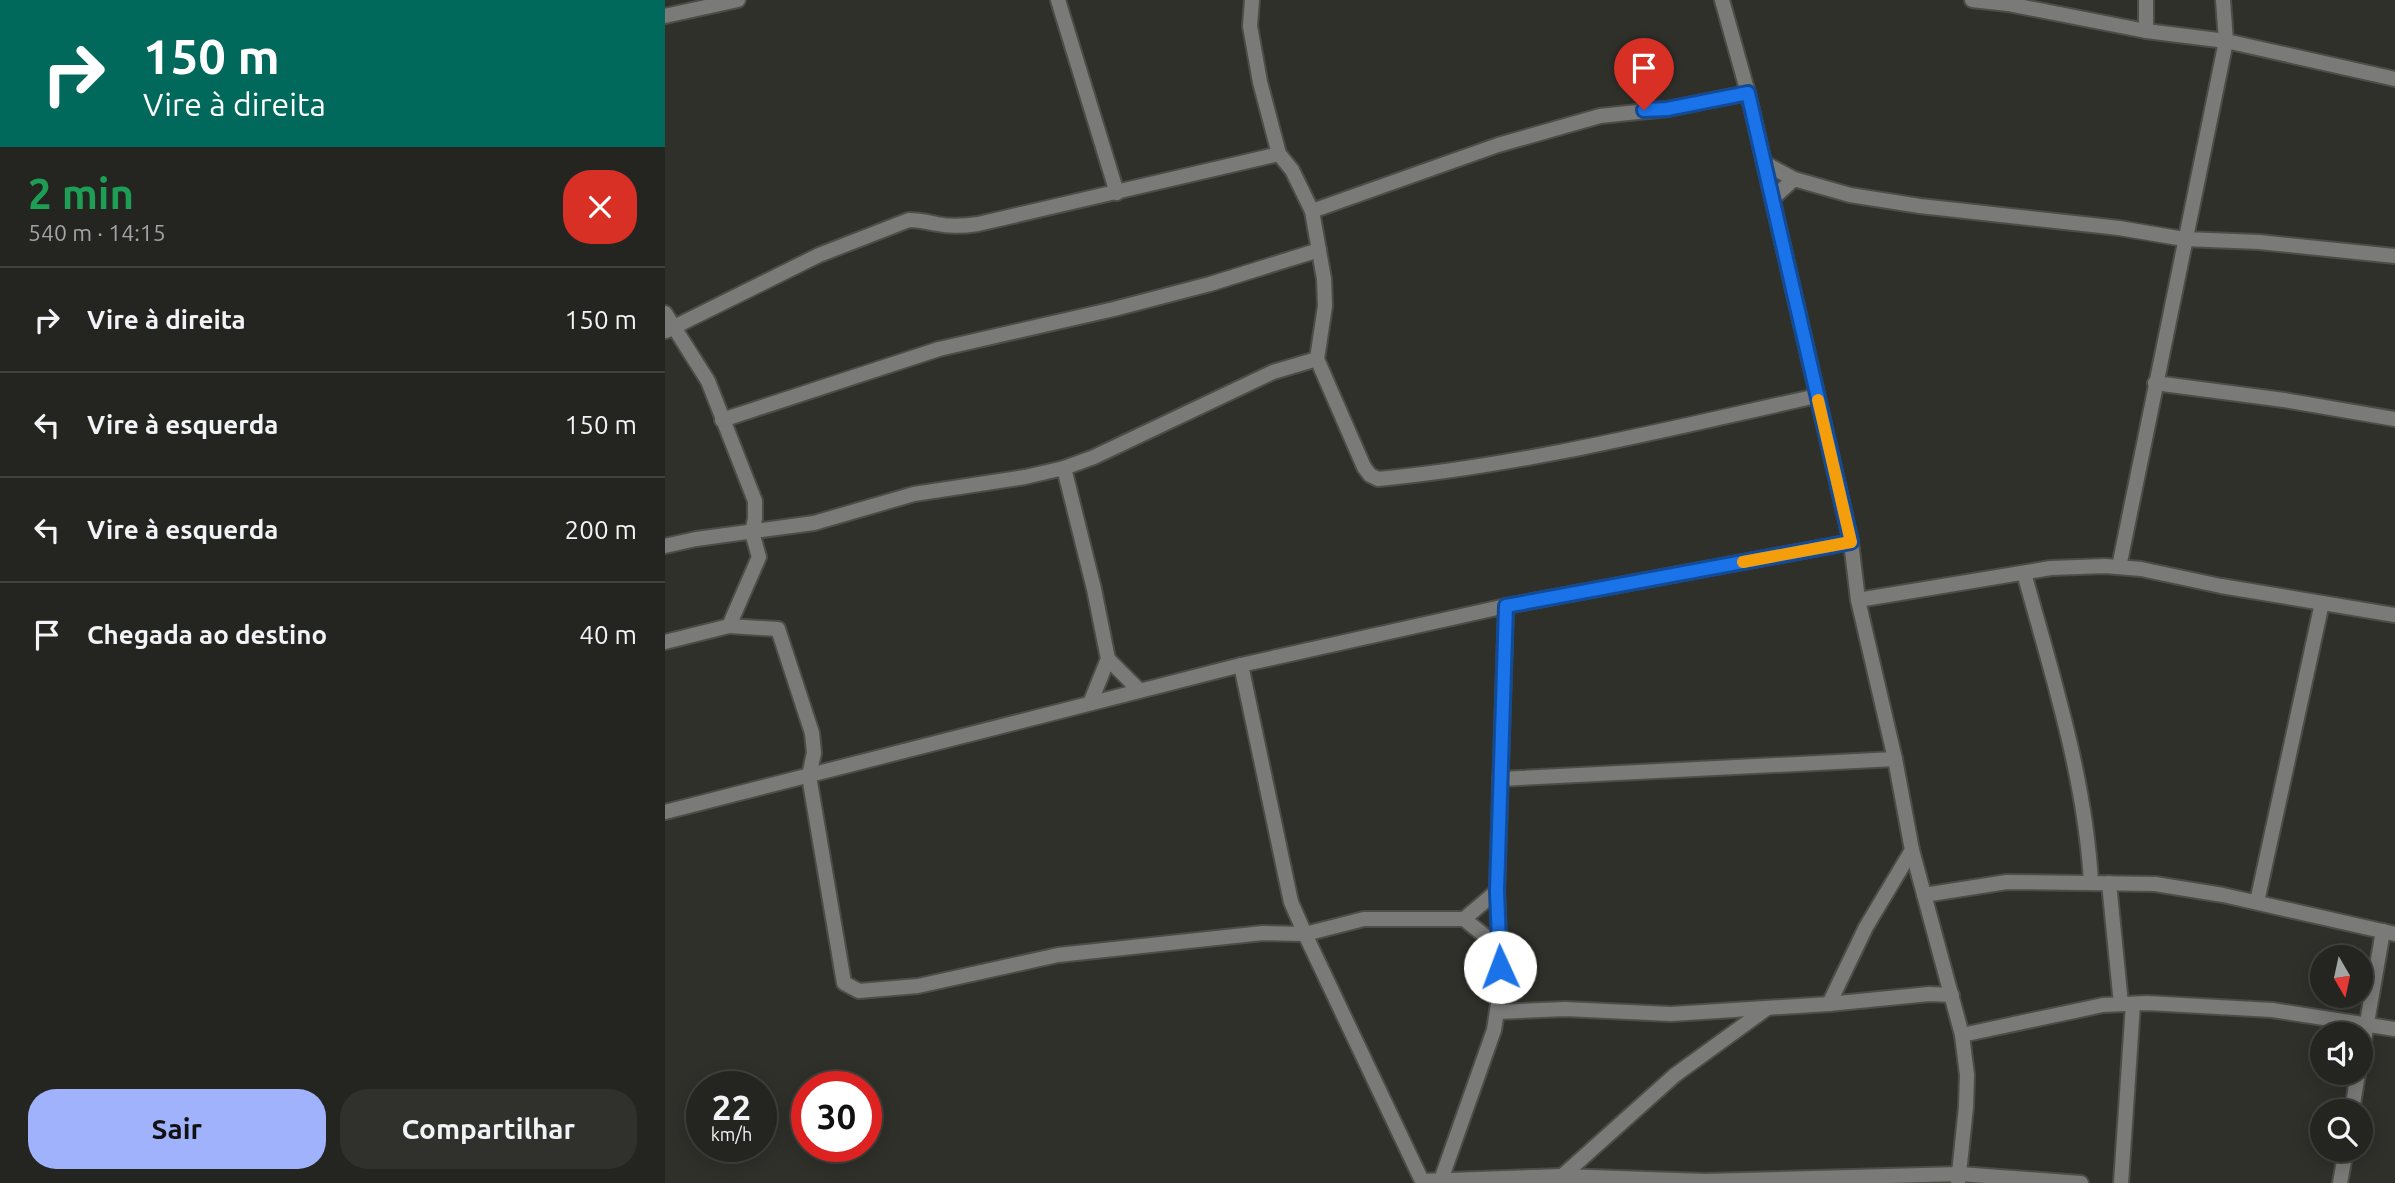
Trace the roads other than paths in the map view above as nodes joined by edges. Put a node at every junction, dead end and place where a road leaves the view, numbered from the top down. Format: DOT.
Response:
graph roads {
  1 [pos="738,0"];
  2 [pos="1058,0"];
  3 [pos="1252,0"];
  4 [pos="1972,0"];
  5 [pos="2146,0"];
  6 [pos="2223,0"];
  7 [pos="1727,3"];
  8 [pos="665,16"];
  9 [pos="2146,31"];
  10 [pos="2225,41"];
  11 [pos="2395,79"];
  12 [pos="1748,93"];
  13 [pos="1279,155"];
  14 [pos="1764,163"];
  15 [pos="1794,179"];
  16 [pos="1117,193"];
  17 [pos="1772,199"];
  18 [pos="1312,211"];
  19 [pos="2184,239"];
  20 [pos="1319,250"];
  21 [pos="2395,256"];
  22 [pos="665,313"];
  23 [pos="669,330"];
  24 [pos="1317,359"];
  25 [pos="2155,383"];
  26 [pos="1817,396"];
  27 [pos="2395,419"];
  28 [pos="722,420"];
  29 [pos="1064,468"];
  30 [pos="751,532"];
  31 [pos="1851,542"];
  32 [pos="665,546"];
  33 [pos="2119,567"];
  34 [pos="2024,573"];
  35 [pos="1858,600"];
  36 [pos="2322,603"];
  37 [pos="1506,606"];
  38 [pos="2395,615"];
  39 [pos="729,626"];
  40 [pos="665,642"];
  41 [pos="1108,659"];
  42 [pos="1241,665"];
  43 [pos="1139,690"];
  44 [pos="1091,701"];
  45 [pos="1895,759"];
  46 [pos="809,776"];
  47 [pos="1500,779"];
  48 [pos="665,811"];
  49 [pos="1912,850"];
  50 [pos="2091,882"];
  51 [pos="2109,883"];
  52 [pos="1497,891"];
  53 [pos="1924,895"];
  54 [pos="2257,902"];
  55 [pos="1464,919"];
  56 [pos="2389,933"];
  57 [pos="1304,934"];
  58 [pos="1500,948"];
  59 [pos="1952,995"];
  60 [pos="1829,1004"];
  61 [pos="2127,1004"];
  62 [pos="1767,1009"];
  63 [pos="1497,1012"];
  64 [pos="2359,1022"];
  65 [pos="2366,1022"];
  66 [pos="2373,1024"];
  67 [pos="2395,1029"];
  68 [pos="1962,1035"];
  69 [pos="2344,1162"];
  70 [pos="1959,1179"];
  71 [pos="1441,1180"];
  72 [pos="1557,1180"];
  73 [pos="1423,1182"];
  74 [pos="1705,1182"];
  75 [pos="2081,1183"];
  76 [pos="2121,1183"];
  77 [pos="2340,1183"];
  1 -- 8 [label="street"];
  2 -- 16 [label="street"];
  3 -- 13 [label="street"];
  4 -- 9 [label="street"];
  5 -- 9 [label="street"];
  6 -- 10 [label="street"];
  7 -- 12 [label="street"];
  9 -- 10 [label="street"];
  10 -- 11 [label="street"];
  10 -- 19 [label="street"];
  12 -- 14 [label="street"];
  12 -- 18 [label="street"];
  13 -- 16 [label="street"];
  13 -- 18 [label="street"];
  14 -- 15 [label="street"];
  14 -- 17 [label="street"];
  15 -- 17 [label="street"];
  15 -- 19 [label="street"];
  16 -- 23 [label="street"];
  17 -- 26 [label="street"];
  18 -- 20 [label="street"];
  19 -- 21 [label="street"];
  19 -- 25 [label="street"];
  20 -- 24 [label="street"];
  20 -- 28 [label="street"];
  22 -- 23 [label="street"];
  23 -- 28 [label="street"];
  24 -- 26 [label="street"];
  24 -- 29 [label="street"];
  25 -- 27 [label="street"];
  25 -- 33 [label="street"];
  26 -- 31 [label="street"];
  28 -- 30 [label="street"];
  29 -- 30 [label="street"];
  29 -- 41 [label="street"];
  30 -- 32 [label="street"];
  30 -- 39 [label="street"];
  31 -- 35 [label="street"];
  31 -- 37 [label="street"];
  33 -- 34 [label="street"];
  33 -- 36 [label="street"];
  34 -- 35 [label="street"];
  34 -- 50 [label="street"];
  35 -- 45 [label="street"];
  36 -- 38 [label="street"];
  36 -- 54 [label="street"];
  37 -- 42 [label="street"];
  37 -- 47 [label="street"];
  39 -- 40 [label="street"];
  39 -- 46 [label="street"];
  41 -- 43 [label="street"];
  41 -- 44 [label="street"];
  42 -- 43 [label="street"];
  42 -- 57 [label="street"];
  43 -- 44 [label="street"];
  44 -- 46 [label="street"];
  45 -- 47 [label="street"];
  45 -- 49 [label="street"];
  46 -- 48 [label="street"];
  46 -- 57 [label="street"];
  47 -- 52 [label="street"];
  49 -- 53 [label="street"];
  49 -- 60 [label="street"];
  50 -- 51 [label="street"];
  50 -- 53 [label="street"];
  51 -- 54 [label="street"];
  51 -- 61 [label="street"];
  52 -- 55 [label="street"];
  52 -- 58 [label="street"];
  53 -- 59 [label="street"];
  54 -- 56 [label="street"];
  55 -- 57 [label="street"];
  55 -- 58 [label="street"];
  56 -- 65 [label="street"];
  57 -- 73 [label="street"];
  58 -- 63 [label="street"];
  59 -- 60 [label="street"];
  59 -- 68 [label="street"];
  60 -- 62 [label="street"];
  61 -- 64 [label="street"];
  61 -- 68 [label="street"];
  61 -- 76 [label="street"];
  62 -- 63 [label="street"];
  62 -- 72 [label="street"];
  63 -- 71 [label="street"];
  66 -- 67 [label="street"];
  68 -- 70 [label="street"];
  69 -- 77 [label="street"];
  70 -- 74 [label="street"];
  70 -- 75 [label="street"];
  71 -- 72 [label="street"];
  71 -- 73 [label="street"];
  72 -- 74 [label="street"];
}
